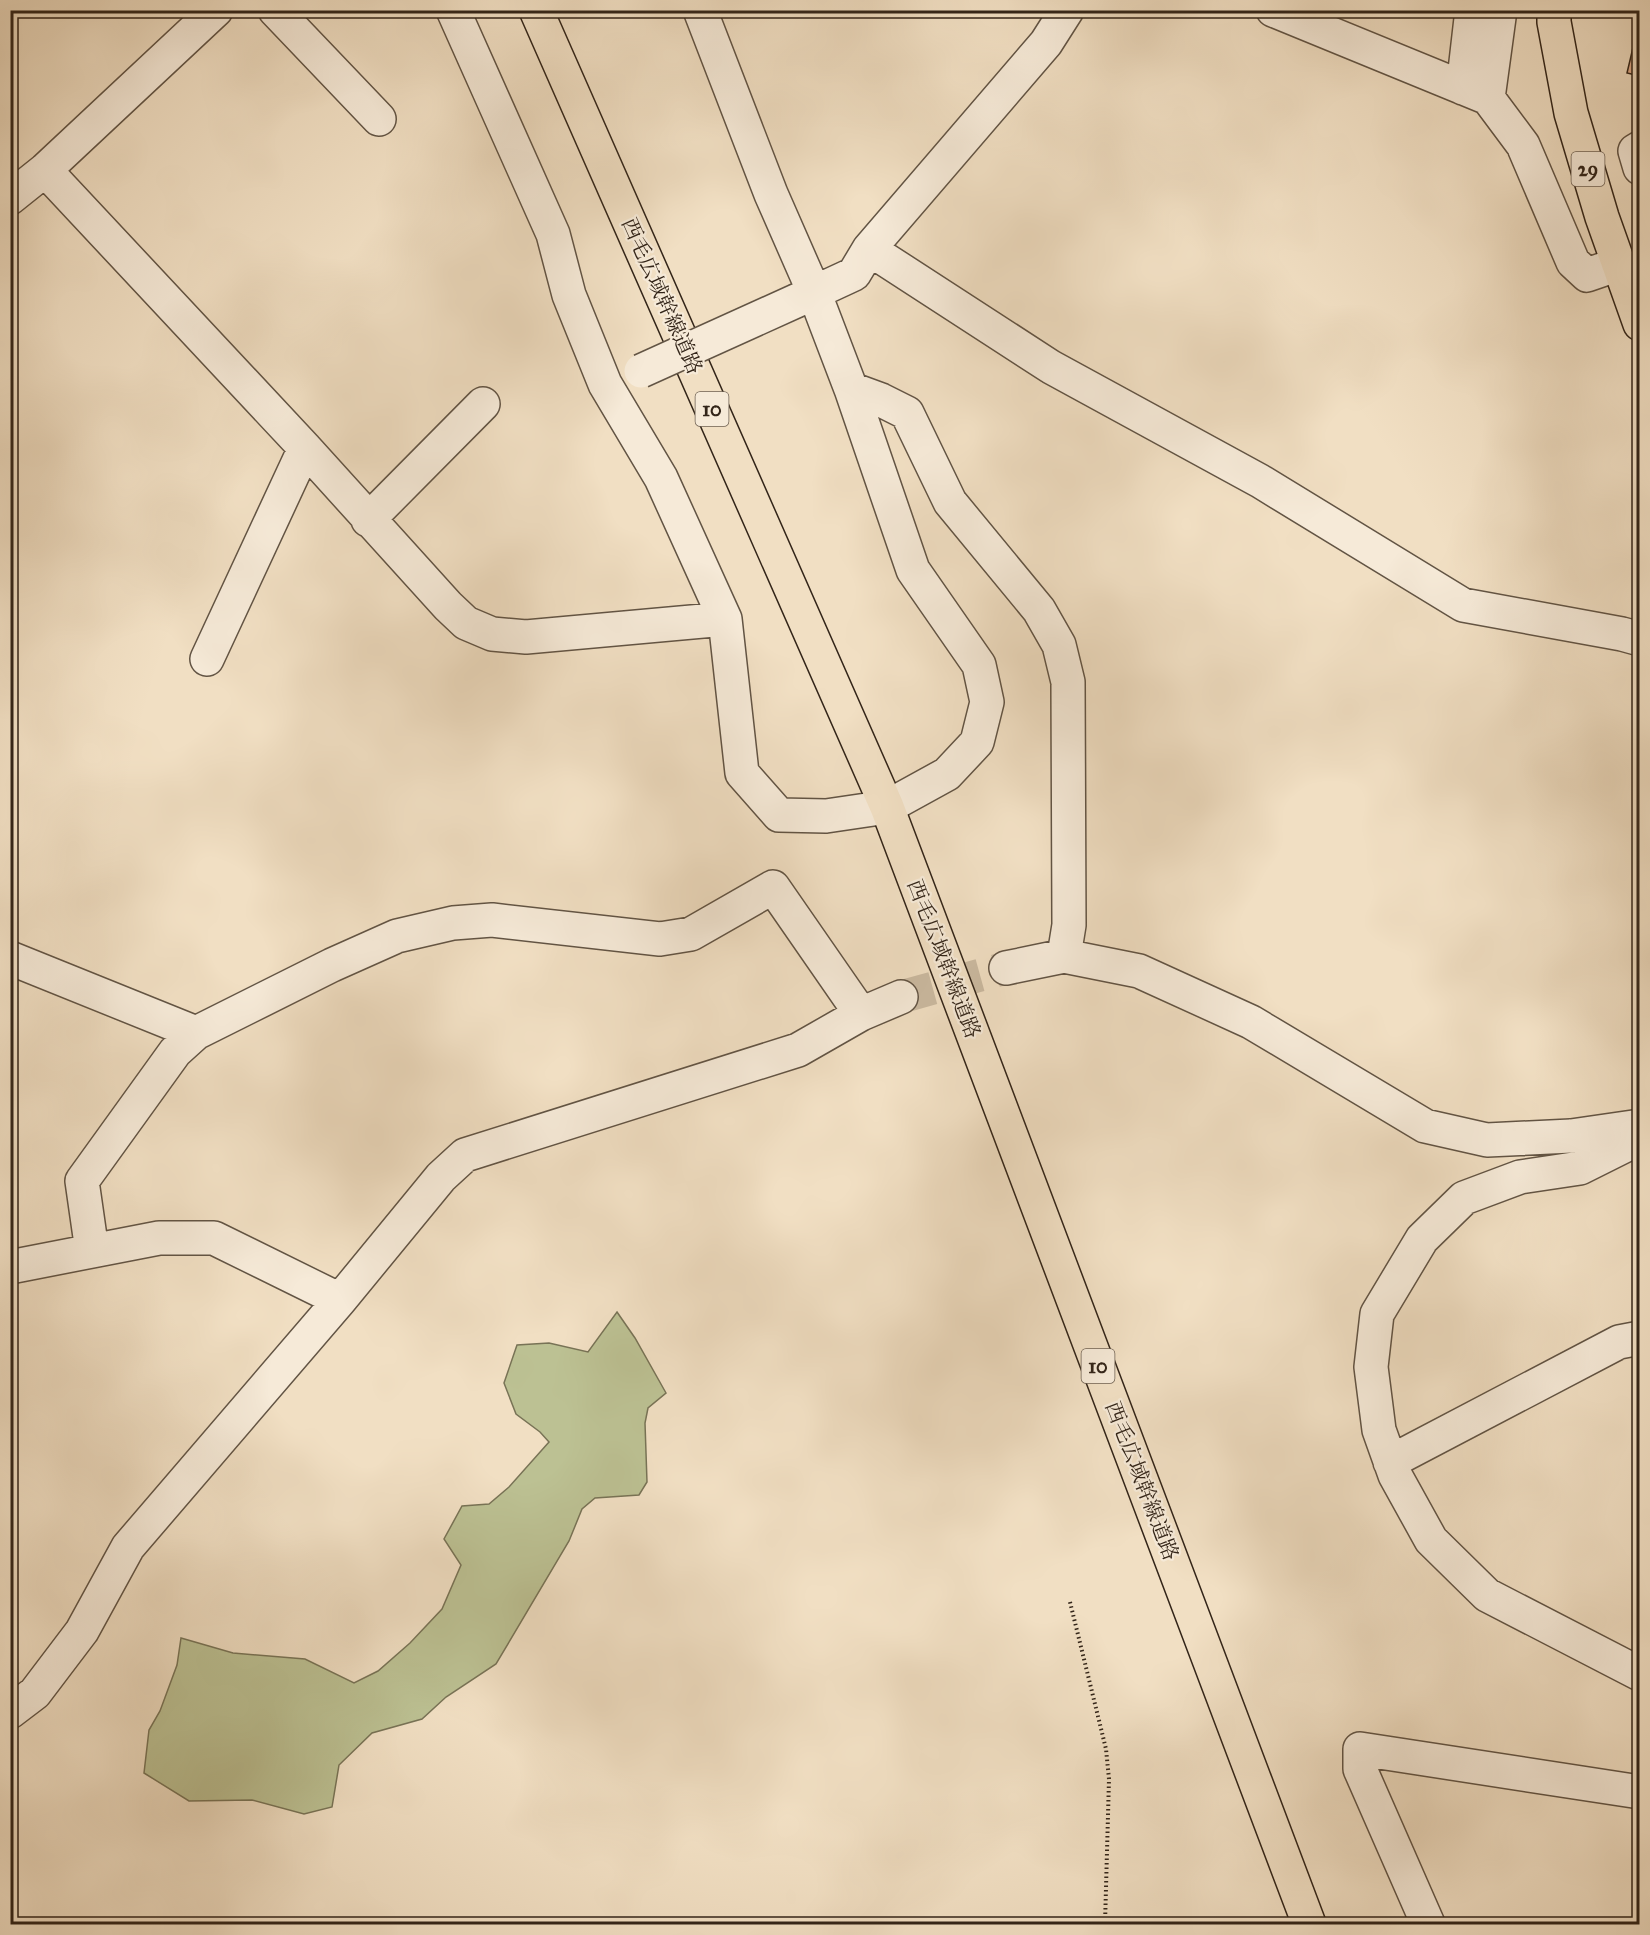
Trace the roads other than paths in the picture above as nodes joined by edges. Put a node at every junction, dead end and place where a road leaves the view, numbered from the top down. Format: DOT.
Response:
graph roads {
  1 [pos="216,10"];
  2 [pos="275,10"];
  3 [pos="453,10"];
  4 [pos="536,10"];
  5 [pos="700,10"];
  6 [pos="1066,10"];
  7 [pos="1273,10"];
  8 [pos="1472,10"];
  9 [pos="1500,10"];
  10 [pos="1554,10"];
  11 [pos="1475,93"];
  12 [pos="379,119"];
  13 [pos="1640,148"];
  14 [pos="1640,168"];
  15 [pos="45,170"];
  16 [pos="10,198"];
  17 [pos="869,249"];
  18 [pos="1619,264"];
  19 [pos="806,296"];
  20 [pos="1638,317"];
  21 [pos="605,384"];
  22 [pos="851,389"];
  23 [pos="483,404"];
  24 [pos="305,448"];
  25 [pos="368,520"];
  26 [pos="725,619"];
  27 [pos="1640,639"];
  28 [pos="207,659"];
  29 [pos="887,807"];
  30 [pos="1064,956"];
  31 [pos="10,958"];
  32 [pos="1006,968"];
  33 [pos="901,997"];
  34 [pos="861,1014"];
  35 [pos="196,1033"];
  36 [pos="1640,1126"];
  37 [pos="1640,1138"];
  38 [pos="92,1251"];
  39 [pos="12,1266"];
  40 [pos="340,1300"];
  41 [pos="1640,1338"];
  42 [pos="1390,1462"];
  43 [pos="1640,1674"];
  44 [pos="10,1712"];
  45 [pos="1640,1792"];
  46 [pos="1309,1924"];
  47 [pos="1428,1924"];
  1 -- 15 [label="street"];
  2 -- 12 [label="street"];
  3 -- 21 [label="street"];
  4 -- 29 [label="main road, 西毛広域幹線道路 / 10"];
  5 -- 19 [label="street"];
  6 -- 17 [label="street"];
  7 -- 11 [label="street"];
  8 -- 11 [label="street"];
  9 -- 11 [label="street"];
  10 -- 18 [label="main road, 29"];
  11 -- 18 [label="street"];
  13 -- 14 [label="street"];
  15 -- 16 [label="street"];
  15 -- 24 [label="street"];
  17 -- 19 [label="street"];
  17 -- 27 [label="street"];
  18 -- 20 [label="main road, 29"];
  19 -- 21 [label="street, bridge"];
  19 -- 22 [label="street"];
  21 -- 26 [label="street"];
  22 -- 29 [label="street"];
  22 -- 30 [label="street"];
  23 -- 25 [label="street"];
  24 -- 25 [label="street"];
  24 -- 28 [label="street"];
  25 -- 26 [label="street"];
  26 -- 29 [label="street"];
  29 -- 46 [label="main road, 西毛広域幹線道路 / 10"];
  30 -- 32 [label="street"];
  30 -- 36 [label="street"];
  31 -- 35 [label="street"];
  33 -- 34 [label="street"];
  34 -- 35 [label="street"];
  34 -- 40 [label="street"];
  35 -- 38 [label="street"];
  37 -- 42 [label="street"];
  38 -- 39 [label="street"];
  38 -- 40 [label="street"];
  40 -- 44 [label="street"];
  41 -- 42 [label="street"];
  42 -- 43 [label="street"];
  45 -- 47 [label="street"];
}
